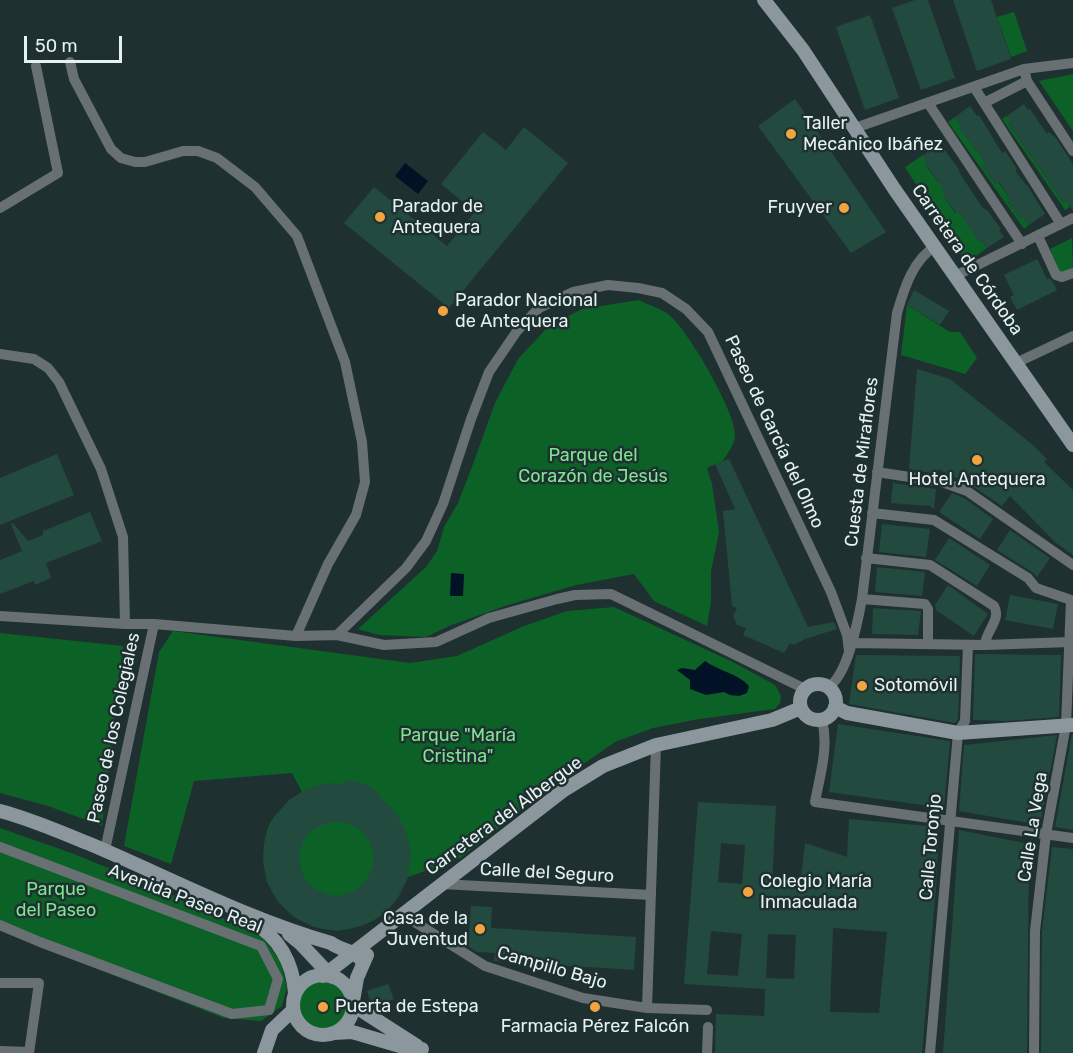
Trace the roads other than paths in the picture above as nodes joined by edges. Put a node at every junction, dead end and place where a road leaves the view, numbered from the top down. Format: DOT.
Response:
graph roads {
  1 [pos="764,0"];
  2 [pos="70,62"];
  3 [pos="1073,63"];
  4 [pos="36,66"];
  5 [pos="1024,69"];
  6 [pos="1027,81"];
  7 [pos="974,87"];
  8 [pos="928,103"];
  9 [pos="984,103"];
  10 [pos="855,128"];
  11 [pos="1073,151"];
  12 [pos="0,208"];
  13 [pos="1069,222"];
  14 [pos="1038,236"];
  15 [pos="1022,244"];
  16 [pos="936,246"];
  17 [pos="1073,273"];
  18 [pos="957,275"];
  19 [pos="1073,336"];
  20 [pos="0,354"];
  21 [pos="1016,363"];
  22 [pos="1073,445"];
  23 [pos="877,472"];
  24 [pos="872,513"];
  25 [pos="866,558"];
  26 [pos="1073,564"];
  27 [pos="862,599"];
  28 [pos="1072,606"];
  29 [pos="0,616"];
  30 [pos="125,624"];
  31 [pos="154,624"];
  32 [pos="337,635"];
  33 [pos="296,636"];
  34 [pos="1070,642"];
  35 [pos="928,644"];
  36 [pos="968,645"];
  37 [pos="985,645"];
  38 [pos="851,647"];
  39 [pos="828,687"];
  40 [pos="805,689"];
  41 [pos="836,707"];
  42 [pos="801,708"];
  43 [pos="822,720"];
  44 [pos="1070,725"];
  45 [pos="958,733"];
  46 [pos="656,745"];
  47 [pos="0,811"];
  48 [pos="949,820"];
  49 [pos="1046,834"];
  50 [pos="1073,838"];
  51 [pos="0,847"];
  52 [pos="105,850"];
  53 [pos="441,884"];
  54 [pos="651,895"];
  55 [pos="230,907"];
  56 [pos="402,914"];
  57 [pos="268,922"];
  58 [pos="0,925"];
  59 [pos="381,930"];
  60 [pos="331,943"];
  61 [pos="302,945"];
  62 [pos="352,952"];
  63 [pos="289,963"];
  64 [pos="363,963"];
  65 [pos="328,975"];
  66 [pos="0,983"];
  67 [pos="296,993"];
  68 [pos="353,1003"];
  69 [pos="647,1008"];
  70 [pos="293,1010"];
  71 [pos="707,1010"];
  72 [pos="708,1027"];
  73 [pos="333,1034"];
  74 [pos="0,1051"];
  75 [pos="29,1052"];
  76 [pos="428,1052"];
  77 [pos="264,1053"];
  78 [pos="707,1053"];
  79 [pos="930,1053"];
  80 [pos="1034,1053"];
  1 -- 10 [label="street, Carretera de Córdoba"];
  2 -- 33 [label="street"];
  3 -- 5 [label="street"];
  4 -- 12 [label="street"];
  5 -- 6 [label="street"];
  5 -- 7 [label="street"];
  6 -- 9 [label="street"];
  6 -- 11 [label="street"];
  7 -- 8 [label="street"];
  7 -- 9 [label="street"];
  8 -- 10 [label="street"];
  8 -- 15 [label="street"];
  9 -- 13 [label="street"];
  10 -- 16 [label="street, Carretera de Córdoba"];
  13 -- 14 [label="street"];
  14 -- 15 [label="street"];
  14 -- 17 [label="street"];
  15 -- 18 [label="street"];
  16 -- 18 [label="street, Carretera de Córdoba"];
  16 -- 23 [label="street, Cuesta de Miraflores"];
  18 -- 21 [label="street, Carretera de Córdoba"];
  19 -- 21 [label="street"];
  20 -- 30 [label="street"];
  21 -- 22 [label="street, Carretera de Córdoba"];
  23 -- 24 [label="street, Cuesta de Miraflores"];
  23 -- 26 [label="street"];
  24 -- 25 [label="street, Cuesta de Miraflores"];
  24 -- 28 [label="street"];
  25 -- 27 [label="street, Cuesta de Miraflores"];
  25 -- 37 [label="street"];
  27 -- 35 [label="street"];
  27 -- 38 [label="street, Cuesta de Miraflores"];
  28 -- 34 [label="street, Calle La Vega"];
  29 -- 30 [label="street, Paseo de los Colegiales"];
  30 -- 31 [label="street, Paseo de los Colegiales"];
  31 -- 33 [label="street"];
  31 -- 52 [label="street, Paseo de los Colegiales"];
  32 -- 33 [label="street"];
  32 -- 38 [label="street, Paseo de García del Olmo"];
  32 -- 40 [label="street"];
  34 -- 37 [label="street"];
  34 -- 44 [label="street, Calle La Vega"];
  35 -- 36 [label="street"];
  35 -- 38 [label="street"];
  36 -- 37 [label="street"];
  36 -- 45 [label="street, Calle Toronjo"];
  38 -- 39 [label="street, Cuesta de Miraflores"];
  39 -- 40 [label="street"];
  39 -- 41 [label="street"];
  40 -- 42 [label="street"];
  41 -- 43 [label="street"];
  41 -- 45 [label="street"];
  42 -- 43 [label="street"];
  42 -- 46 [label="street, Carretera del Albergue"];
  43 -- 48 [label="street"];
  44 -- 45 [label="street"];
  44 -- 49 [label="street, Calle La Vega"];
  45 -- 48 [label="street, Calle Toronjo"];
  46 -- 53 [label="street, Carretera del Albergue"];
  46 -- 54 [label="street"];
  47 -- 52 [label="street, Avenida Paseo Real"];
  48 -- 49 [label="street"];
  48 -- 79 [label="street, Calle Toronjo"];
  49 -- 50 [label="street"];
  49 -- 80 [label="street, Calle La Vega"];
  51 -- 58 [label="street, Avenida Paseo Real"];
  52 -- 55 [label="street, Avenida Paseo Real"];
  53 -- 54 [label="street, Calle del Seguro"];
  53 -- 56 [label="street, Carretera del Albergue"];
  54 -- 69 [label="street"];
  55 -- 57 [label="street, Avenida Paseo Real"];
  55 -- 63 [label="street, Avenida Paseo Real"];
  56 -- 59 [label="street, Carretera del Albergue"];
  56 -- 69 [label="street, Campillo Bajo"];
  57 -- 60 [label="street, Avenida Paseo Real"];
  57 -- 61 [label="street, Avenida Paseo Real"];
  59 -- 60 [label="street, Carretera del Albergue"];
  59 -- 62 [label="street, Carretera del Albergue"];
  59 -- 64 [label="street, Carretera del Albergue"];
  60 -- 62 [label="street, Avenida Paseo Real"];
  61 -- 63 [label="street"];
  61 -- 65 [label="street, Avenida Paseo Real"];
  62 -- 64 [label="street, Avenida Paseo Real"];
  62 -- 65 [label="street, Carretera del Albergue"];
  63 -- 67 [label="street, Avenida Paseo Real"];
  64 -- 68 [label="street, Carretera del Albergue"];
  65 -- 67 [label="street"];
  65 -- 68 [label="street"];
  66 -- 75 [label="street"];
  67 -- 70 [label="street"];
  68 -- 73 [label="street"];
  68 -- 76 [label="street"];
  69 -- 71 [label="street, Campillo Bajo"];
  70 -- 73 [label="street"];
  70 -- 77 [label="street"];
  72 -- 78 [label="street"];
  73 -- 76 [label="street"];
  74 -- 75 [label="street"];
}
